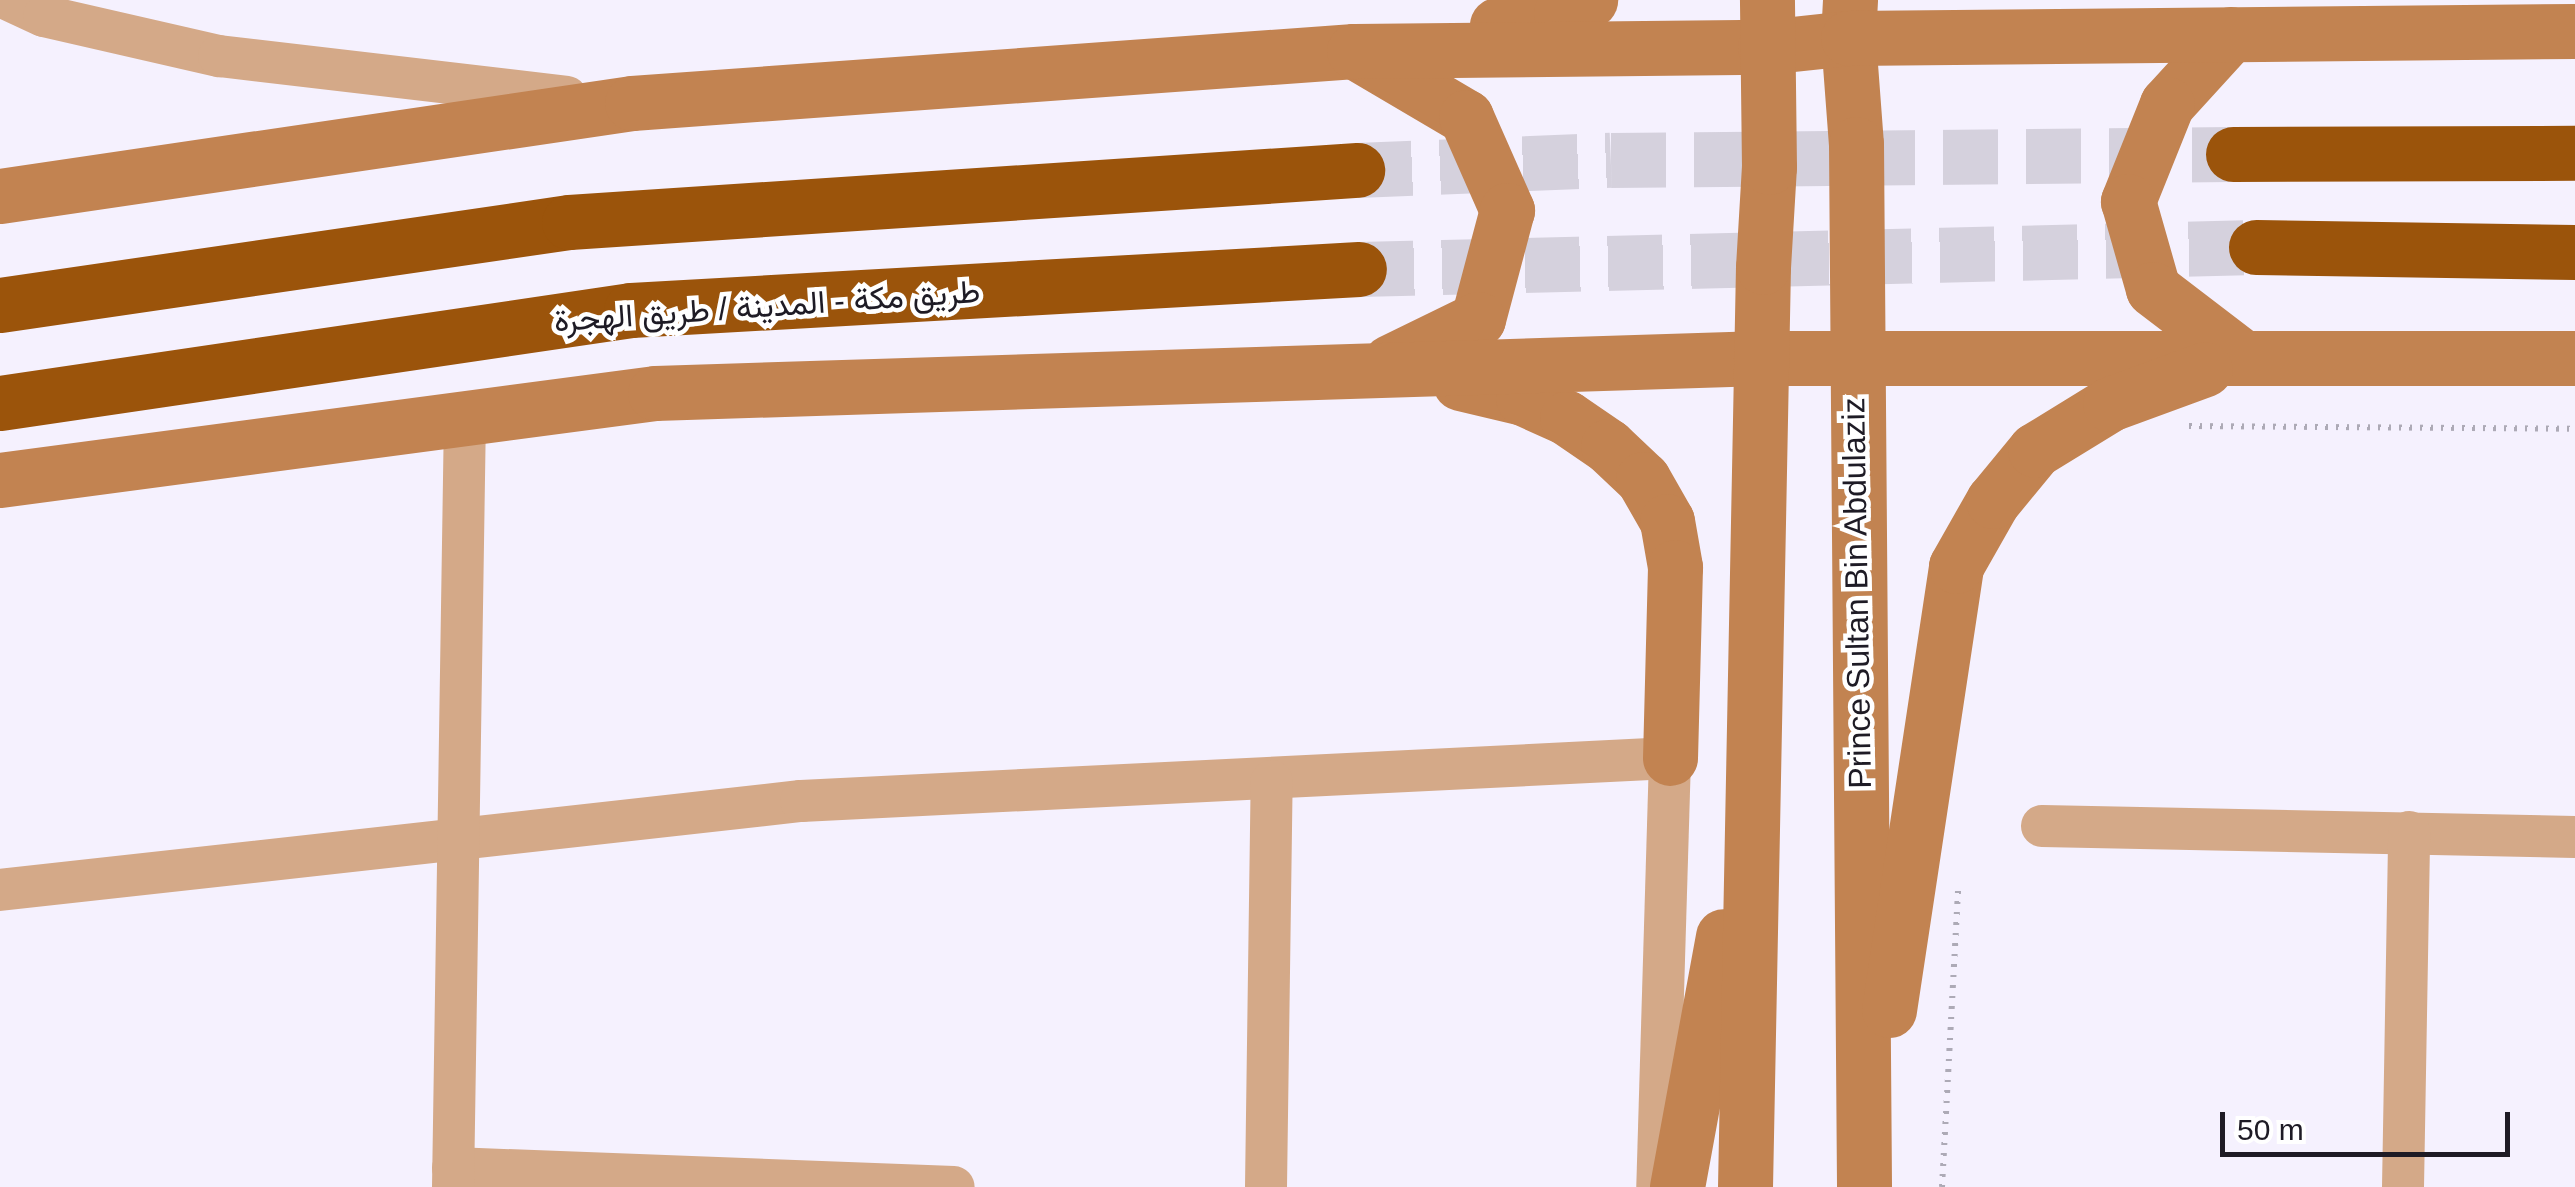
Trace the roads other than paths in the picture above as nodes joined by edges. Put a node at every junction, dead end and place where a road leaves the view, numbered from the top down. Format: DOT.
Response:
graph roads {
  1 [pos="9,0"];
  2 [pos="1590,0"];
  3 [pos="1849,19"];
  4 [pos="1766,24"];
  5 [pos="2575,31"];
  6 [pos="2231,34"];
  7 [pos="1354,51"];
  8 [pos="632,102"];
  9 [pos="2575,153"];
  10 [pos="2233,154"];
  11 [pos="1358,170"];
  12 [pos="0,196"];
  13 [pos="2256,247"];
  14 [pos="2575,252"];
  15 [pos="1359,268"];
  16 [pos="0,304"];
  17 [pos="2241,356"];
  18 [pos="1760,358"];
  19 [pos="1854,358"];
  20 [pos="2575,358"];
  21 [pos="1387,369"];
  22 [pos="0,403"];
  23 [pos="465,418"];
  24 [pos="0,480"];
  25 [pos="1670,758"];
  26 [pos="1753,776"];
  27 [pos="1272,781"];
  28 [pos="2042,826"];
  29 [pos="2409,832"];
  30 [pos="458,836"];
  31 [pos="2575,837"];
  32 [pos="0,890"];
  33 [pos="453,1178"];
  34 [pos="1864,1186"];
  35 [pos="954,1187"];
  36 [pos="1266,1187"];
  37 [pos="1657,1187"];
  38 [pos="1677,1187"];
  39 [pos="1744,1187"];
  40 [pos="2403,1187"];
  1 -- 8 [label="street"];
  2 -- 7 [label="street"];
  3 -- 4 [label="street"];
  3 -- 6 [label="street"];
  3 -- 19 [label="street, Prince Sultan Bin Abdulaziz"];
  4 -- 7 [label="street"];
  4 -- 18 [label="street"];
  5 -- 6 [label="street"];
  6 -- 17 [label="street"];
  7 -- 8 [label="street"];
  7 -- 21 [label="street"];
  8 -- 12 [label="street"];
  9 -- 10 [label="highway"];
  11 -- 16 [label="highway"];
  13 -- 14 [label="highway"];
  15 -- 22 [label="highway, طريق مكة - المدينة / طريق الهجرة"];
  17 -- 19 [label="street"];
  17 -- 20 [label="street"];
  17 -- 34 [label="street"];
  18 -- 19 [label="street"];
  18 -- 21 [label="street"];
  18 -- 26 [label="street"];
  19 -- 34 [label="street, Prince Sultan Bin Abdulaziz"];
  21 -- 23 [label="street"];
  21 -- 25 [label="street"];
  23 -- 24 [label="street"];
  23 -- 30 [label="street"];
  25 -- 27 [label="street"];
  25 -- 37 [label="street"];
  26 -- 38 [label="street"];
  26 -- 39 [label="street"];
  27 -- 30 [label="street"];
  27 -- 36 [label="street"];
  28 -- 29 [label="street"];
  29 -- 31 [label="street"];
  29 -- 40 [label="street"];
  30 -- 32 [label="street"];
  30 -- 33 [label="street"];
  33 -- 35 [label="street"];
}
